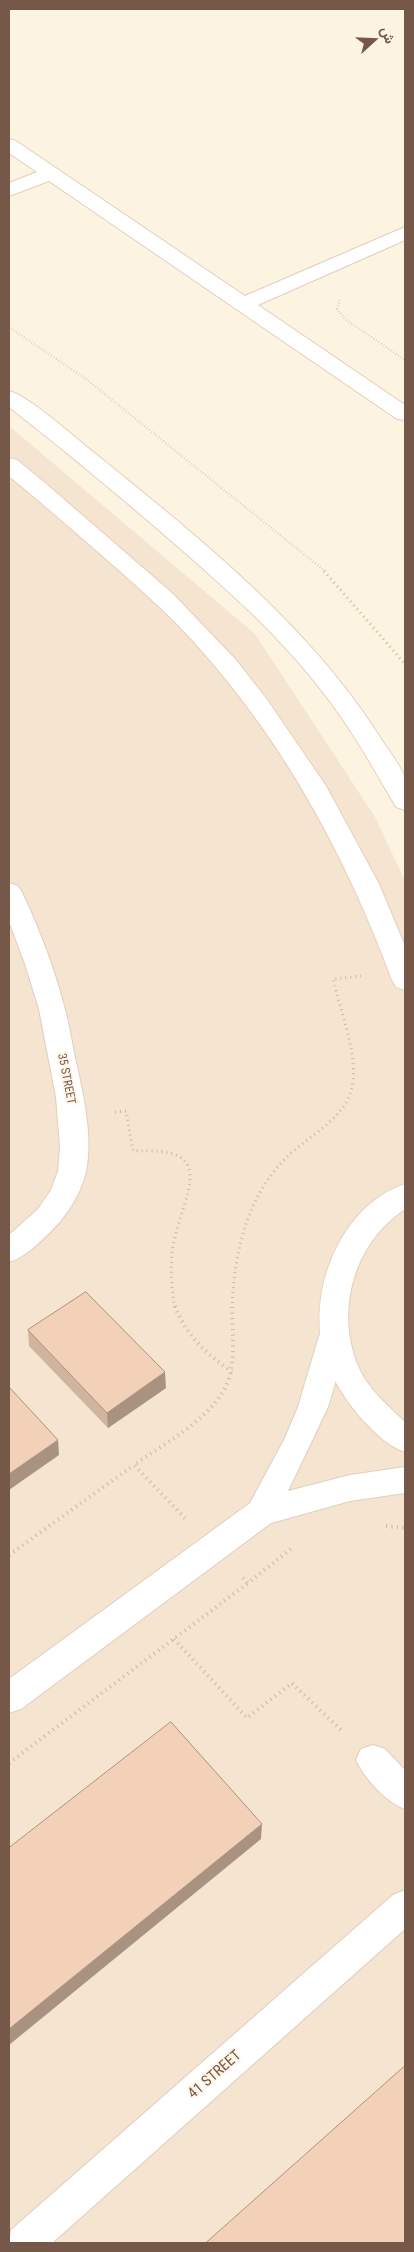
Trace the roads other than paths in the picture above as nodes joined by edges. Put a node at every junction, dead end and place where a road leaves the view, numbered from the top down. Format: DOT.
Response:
graph roads {
  1 [pos="9,145"];
  2 [pos="18,162"];
  3 [pos="50,174"];
  4 [pos="9,190"];
  5 [pos="405,233"];
  6 [pos="244,304"];
  7 [pos="9,397"];
  8 [pos="405,414"];
  9 [pos="9,465"];
  10 [pos="405,801"];
  11 [pos="9,892"];
  12 [pos="404,975"];
  13 [pos="404,1193"];
  14 [pos="9,1250"];
  15 [pos="334,1336"];
  16 [pos="405,1439"];
  17 [pos="405,1480"];
  18 [pos="261,1513"];
  19 [pos="9,1698"];
  20 [pos="374,1760"];
  21 [pos="405,1793"];
  22 [pos="405,1907"];
  23 [pos="24,2243"];
  1 -- 2 [label="street"];
  2 -- 3 [label="street"];
  3 -- 4 [label="street"];
  3 -- 6 [label="street"];
  5 -- 6 [label="street"];
  6 -- 8 [label="street"];
  7 -- 10 [label="street"];
  9 -- 12 [label="street"];
  11 -- 14 [label="street, 35 STREET"];
  13 -- 15 [label="street"];
  15 -- 16 [label="street"];
  15 -- 18 [label="street"];
  17 -- 18 [label="street"];
  18 -- 19 [label="street"];
  20 -- 21 [label="street"];
  22 -- 23 [label="street, 41 STREET"];
}
